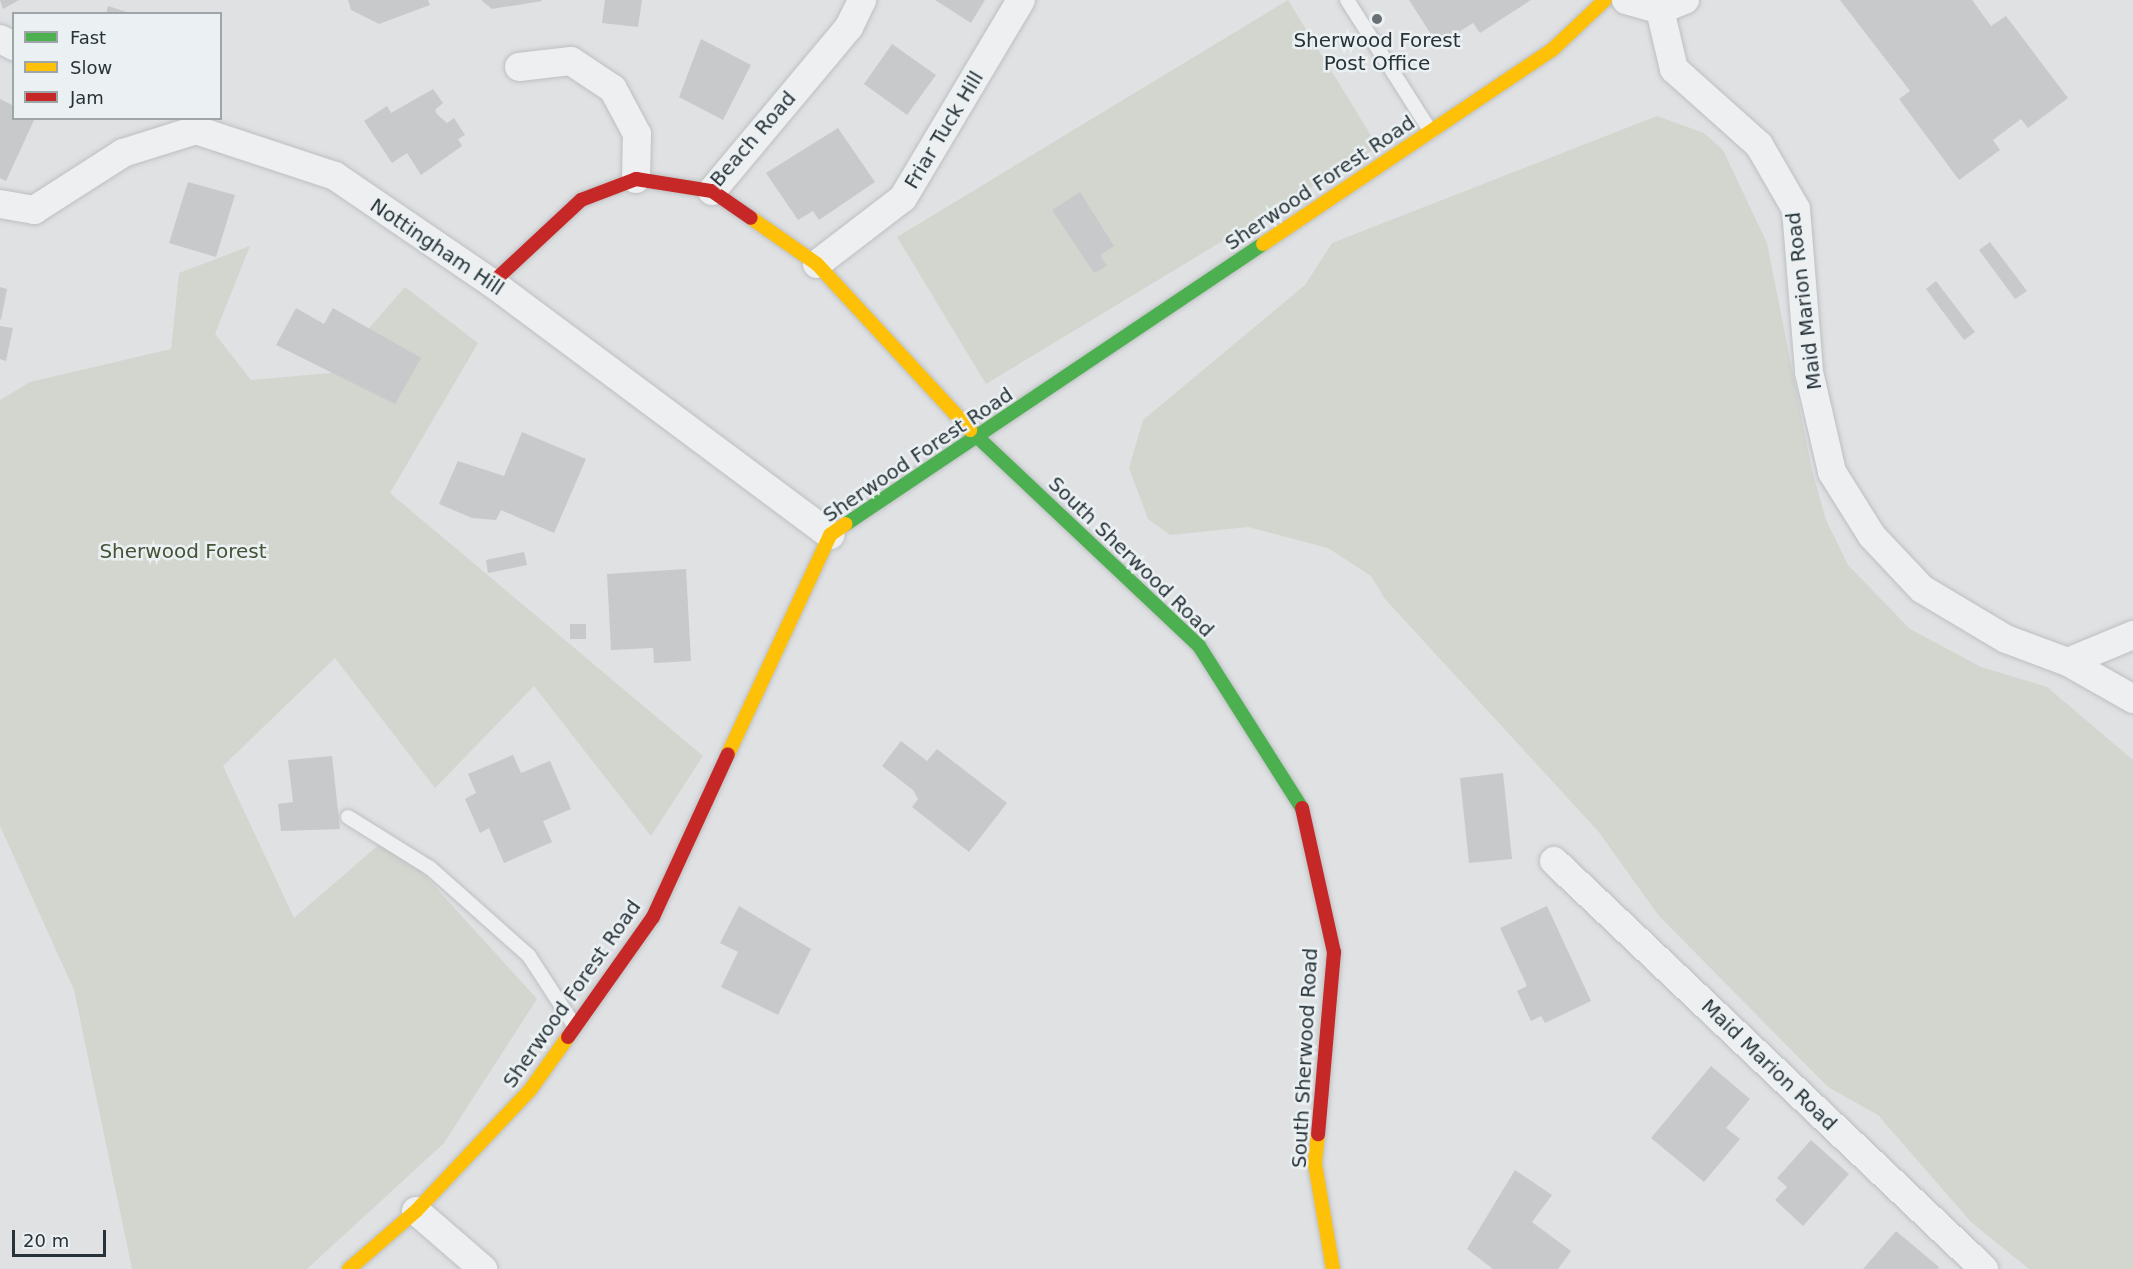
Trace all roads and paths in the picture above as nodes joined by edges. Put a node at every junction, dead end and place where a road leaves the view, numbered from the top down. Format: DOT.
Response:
graph roads {
  1 [pos="862,0"];
  2 [pos="1021,0"];
  3 [pos="1347,0"];
  4 [pos="1605,0"];
  5 [pos="1626,0"];
  6 [pos="1673,5"];
  7 [pos="519,67"];
  8 [pos="174,120"];
  9 [pos="196,130"];
  10 [pos="1431,132"];
  11 [pos="636,179"];
  12 [pos="712,191"];
  13 [pos="0,204"];
  14 [pos="817,264"];
  15 [pos="492,283"];
  16 [pos="978,438"];
  17 [pos="830,535"];
  18 [pos="2133,635"];
  19 [pos="2068,662"];
  20 [pos="2133,699"];
  21 [pos="348,816"];
  22 [pos="1554,861"];
  23 [pos="575,1027"];
  24 [pos="416,1211"];
  25 [pos="349,1269"];
  26 [pos="483,1269"];
  27 [pos="1333,1269"];
  28 [pos="1984,1269"];
  1 -- 12 [label="street, Beach Road"];
  2 -- 14 [label="street, Friar Tuck Hill"];
  3 -- 10 [label="lane"];
  4 -- 10 [label="street, Sherwood Forest Road"];
  5 -- 6 [label="street"];
  6 -- 19 [label="street, Maid Marion Road"];
  7 -- 11 [label="street"];
  8 -- 9 [label="street, Nottingham Hill"];
  9 -- 13 [label="street"];
  9 -- 15 [label="street, Nottingham Hill"];
  10 -- 16 [label="street, Sherwood Forest Road"];
  11 -- 12 [label="street, Beach Road"];
  11 -- 15 [label="street, Beach Road"];
  12 -- 14 [label="street"];
  14 -- 16 [label="street"];
  15 -- 17 [label="street, Nottingham Hill"];
  16 -- 17 [label="street, Sherwood Forest Road"];
  16 -- 27 [label="street, South Sherwood Road"];
  17 -- 23 [label="street, Sherwood Forest Road"];
  18 -- 19 [label="street"];
  19 -- 20 [label="street, Maid Marion Road"];
  21 -- 23 [label="lane"];
  22 -- 28 [label="street, Maid Marion Road"];
  23 -- 24 [label="street, Sherwood Forest Road"];
  24 -- 25 [label="street, Sherwood Forest Road"];
  24 -- 26 [label="street"];
}
